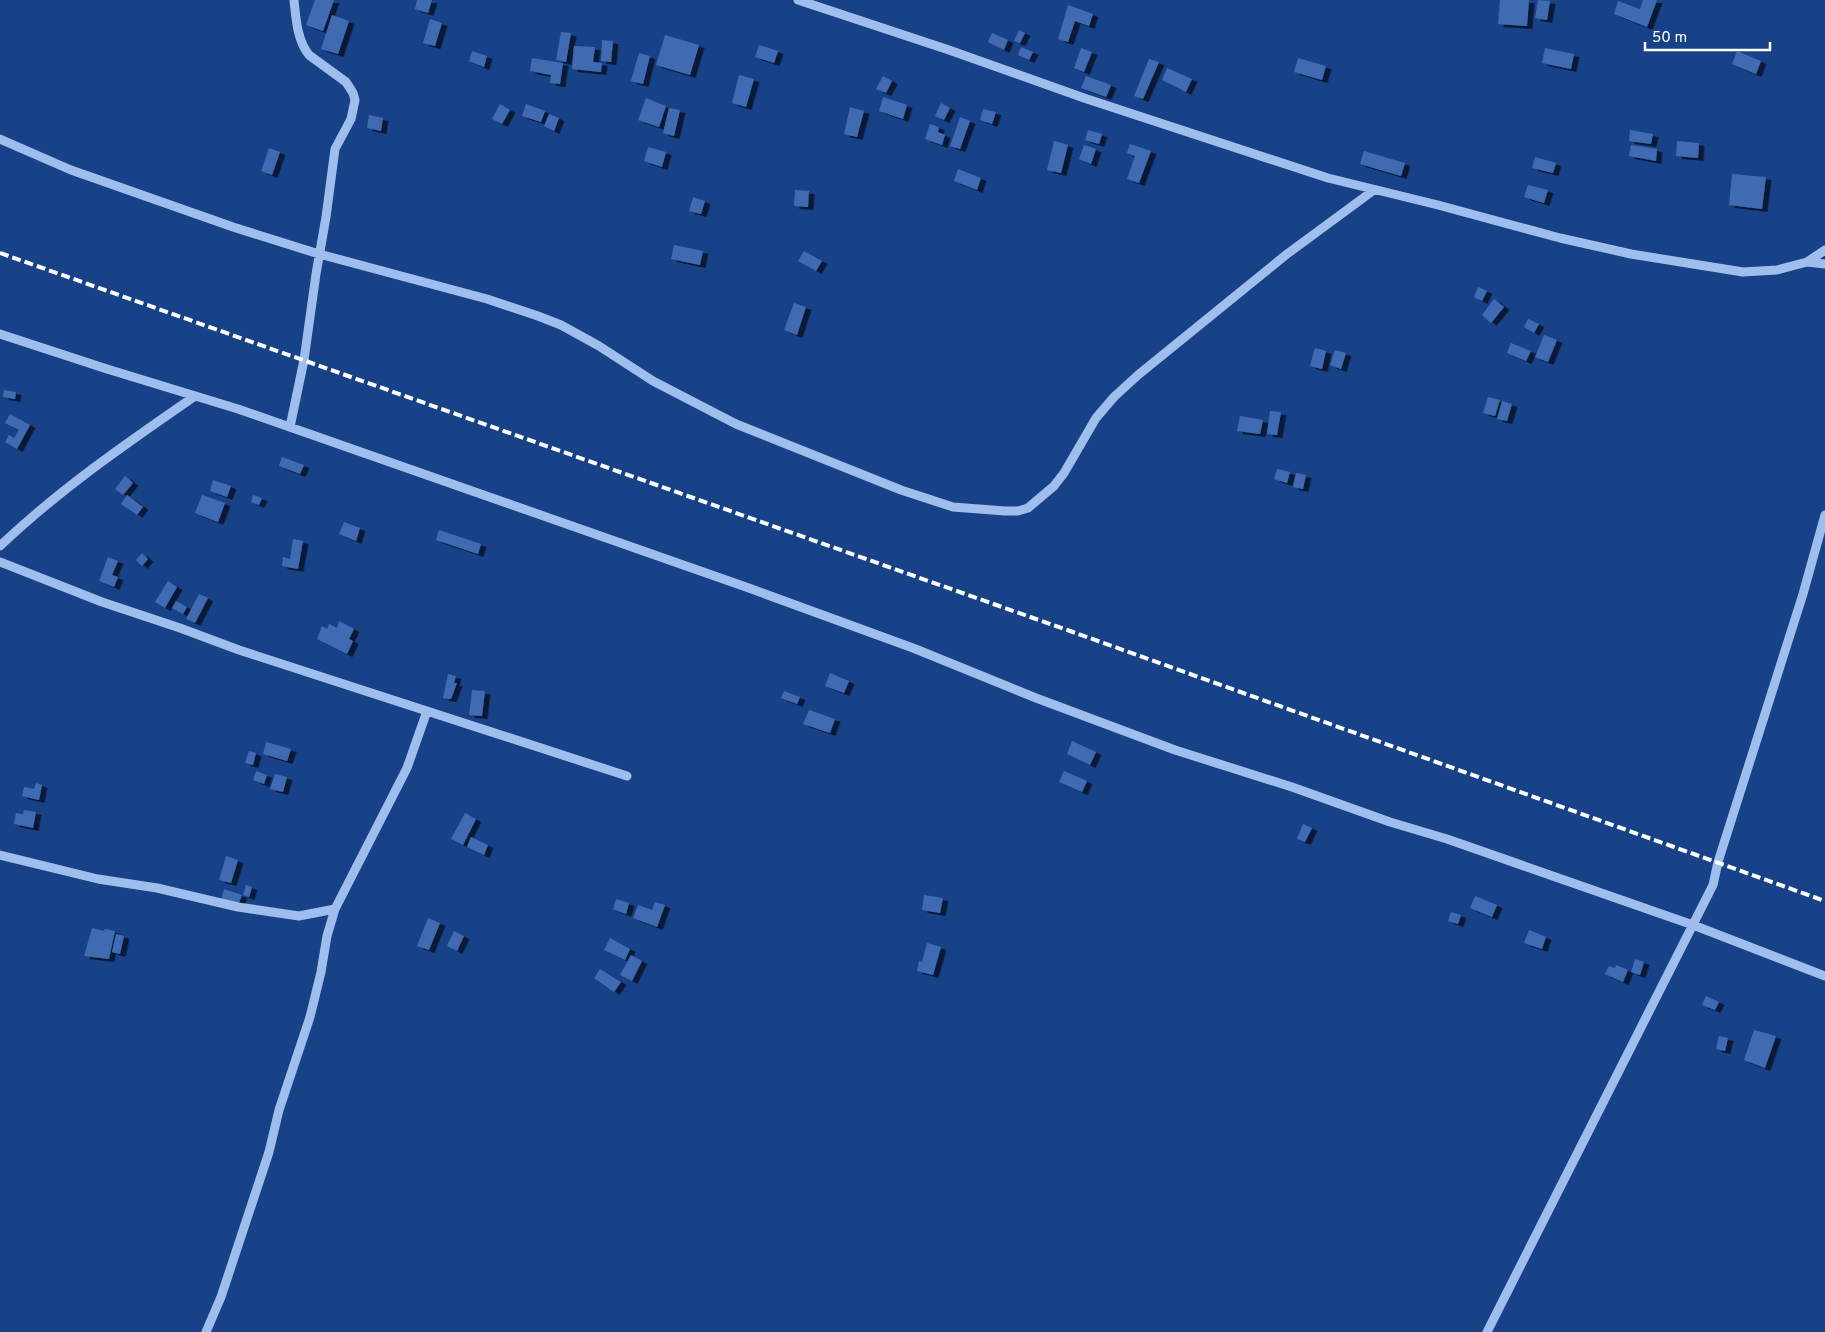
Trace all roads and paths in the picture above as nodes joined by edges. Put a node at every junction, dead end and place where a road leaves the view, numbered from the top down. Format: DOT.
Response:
graph roads {
  1 [pos="294,0"];
  2 [pos="798,0"];
  3 [pos="0,139"];
  4 [pos="1374,190"];
  5 [pos="1825,250"];
  6 [pos="319,254"];
  7 [pos="1807,262"];
  8 [pos="1825,264"];
  9 [pos="0,334"];
  10 [pos="195,396"];
  11 [pos="290,427"];
  12 [pos="1825,515"];
  13 [pos="0,546"];
  14 [pos="0,562"];
  15 [pos="428,711"];
  16 [pos="627,776"];
  17 [pos="0,855"];
  18 [pos="336,909"];
  19 [pos="1693,925"];
  20 [pos="1825,976"];
  21 [pos="206,1332"];
  22 [pos="1486,1332"];
  1 -- 6 [label="street"];
  2 -- 4 [label="street"];
  3 -- 6 [label="street"];
  4 -- 6 [label="street"];
  4 -- 7 [label="street"];
  5 -- 7 [label="street"];
  6 -- 11 [label="street"];
  7 -- 8 [label="street"];
  9 -- 10 [label="street"];
  10 -- 11 [label="street"];
  10 -- 13 [label="street"];
  11 -- 19 [label="street"];
  12 -- 19 [label="street"];
  14 -- 15 [label="street"];
  15 -- 16 [label="street"];
  15 -- 18 [label="street"];
  17 -- 18 [label="street"];
  18 -- 21 [label="street"];
  19 -- 20 [label="street"];
  19 -- 22 [label="street"];
}
